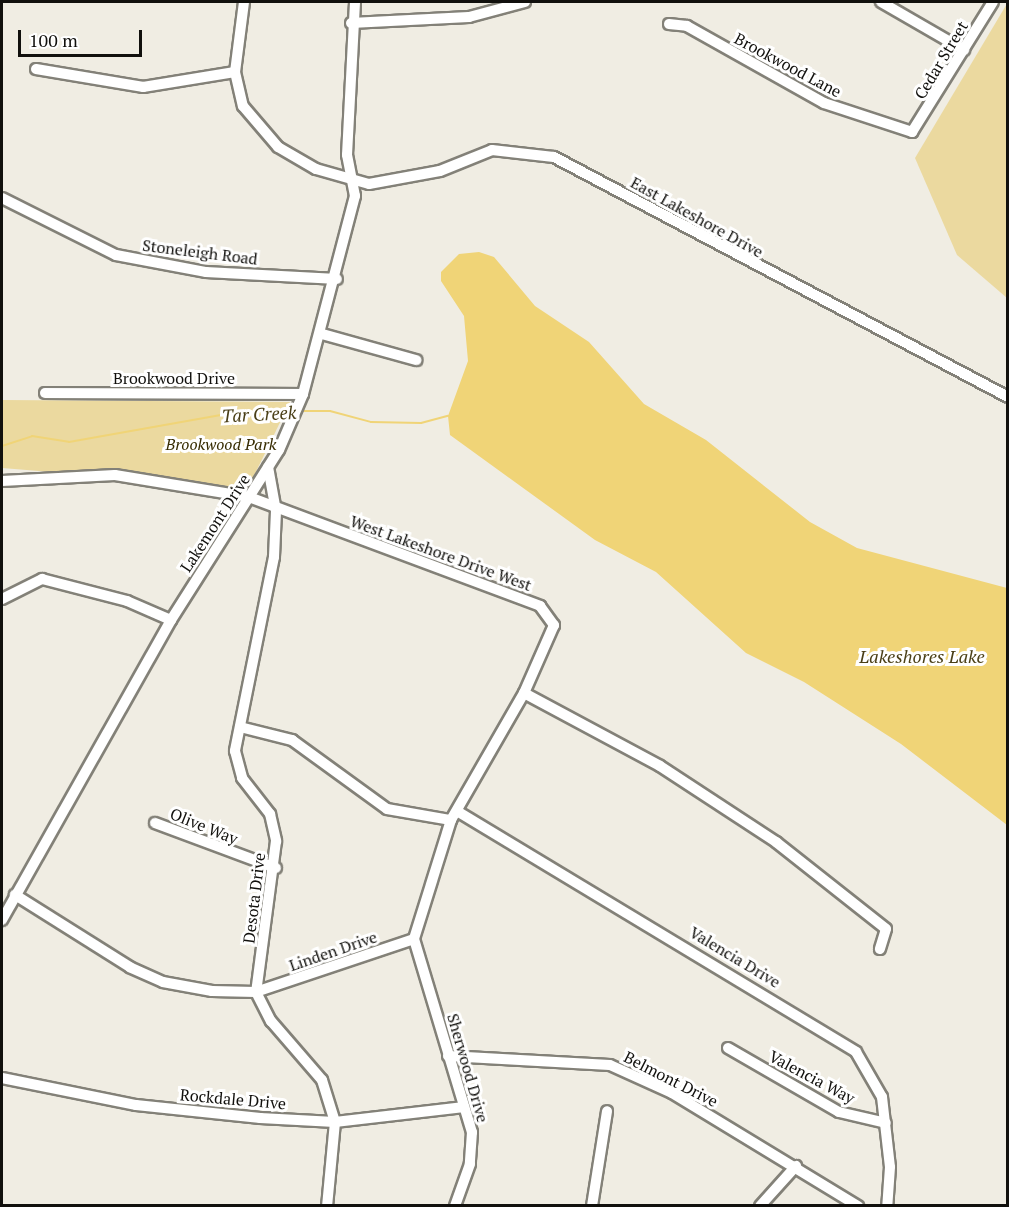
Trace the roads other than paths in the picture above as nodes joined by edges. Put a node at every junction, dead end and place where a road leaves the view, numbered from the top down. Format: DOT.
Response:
graph roads {
  1 [pos="244,2"];
  2 [pos="355,2"];
  3 [pos="525,2"];
  4 [pos="880,2"];
  5 [pos="993,2"];
  6 [pos="351,23"];
  7 [pos="669,24"];
  8 [pos="964,50"];
  9 [pos="36,69"];
  10 [pos="235,72"];
  11 [pos="912,132"];
  12 [pos="355,184"];
  13 [pos="2,198"];
  14 [pos="336,279"];
  15 [pos="322,334"];
  16 [pos="416,360"];
  17 [pos="45,393"];
  18 [pos="303,394"];
  19 [pos="1008,398"];
  20 [pos="268,467"];
  21 [pos="2,481"];
  22 [pos="249,497"];
  23 [pos="276,511"];
  24 [pos="2,599"];
  25 [pos="171,620"];
  26 [pos="524,693"];
  27 [pos="240,727"];
  28 [pos="454,815"];
  29 [pos="155,823"];
  30 [pos="276,868"];
  31 [pos="15,895"];
  32 [pos="2,920"];
  33 [pos="414,939"];
  34 [pos="880,949"];
  35 [pos="256,992"];
  36 [pos="728,1048"];
  37 [pos="448,1056"];
  38 [pos="2,1078"];
  39 [pos="464,1107"];
  40 [pos="607,1112"];
  41 [pos="335,1122"];
  42 [pos="886,1123"];
  43 [pos="796,1166"];
  44 [pos="327,1206"];
  45 [pos="455,1206"];
  46 [pos="592,1206"];
  47 [pos="760,1206"];
  48 [pos="858,1206"];
  49 [pos="887,1206"];
  1 -- 10 [label="street"];
  2 -- 6 [label="street, Lakemont Drive"];
  3 -- 6 [label="street"];
  4 -- 8 [label="street"];
  5 -- 8 [label="street, Cedar Street"];
  6 -- 12 [label="street, Lakemont Drive"];
  7 -- 11 [label="street, Brookwood Lane"];
  8 -- 11 [label="street, Cedar Street"];
  9 -- 10 [label="street"];
  10 -- 12 [label="street"];
  12 -- 14 [label="street, Lakemont Drive"];
  12 -- 19 [label="street, East Lakeshore Drive"];
  13 -- 14 [label="street, Stoneleigh Road"];
  14 -- 15 [label="street, Lakemont Drive"];
  15 -- 16 [label="street"];
  15 -- 18 [label="street, Lakemont Drive"];
  17 -- 18 [label="street, Brookwood Drive"];
  18 -- 20 [label="street, Lakemont Drive"];
  20 -- 22 [label="street, Lakemont Drive"];
  20 -- 23 [label="street, Desota Drive"];
  21 -- 22 [label="street, West Lakeshore Drive West"];
  22 -- 23 [label="street, West Lakeshore Drive West"];
  22 -- 25 [label="street, Lakemont Drive"];
  23 -- 26 [label="street, West Lakeshore Drive West"];
  23 -- 27 [label="street, Desota Drive"];
  24 -- 25 [label="street"];
  25 -- 31 [label="street, Lakemont Drive"];
  26 -- 28 [label="street"];
  26 -- 34 [label="street"];
  27 -- 28 [label="street, Valencia Drive"];
  27 -- 30 [label="street, Desota Drive"];
  28 -- 33 [label="street"];
  28 -- 42 [label="street, Valencia Drive"];
  29 -- 30 [label="street, Olive Way"];
  30 -- 35 [label="street, Desota Drive"];
  31 -- 32 [label="street, Lakemont Drive"];
  31 -- 35 [label="street, Linden Drive"];
  33 -- 35 [label="street, Linden Drive"];
  33 -- 37 [label="street, Sherwood Drive"];
  35 -- 41 [label="street"];
  36 -- 42 [label="street, Valencia Way"];
  37 -- 39 [label="street, Sherwood Drive"];
  37 -- 43 [label="street, Belmont Drive"];
  38 -- 41 [label="street, Rockdale Drive"];
  39 -- 41 [label="street, Rockdale Drive"];
  39 -- 45 [label="street, Sherwood Drive"];
  40 -- 46 [label="street"];
  41 -- 44 [label="street"];
  42 -- 49 [label="street, Valencia Drive"];
  43 -- 47 [label="street"];
  43 -- 48 [label="street, Belmont Drive"];
}
